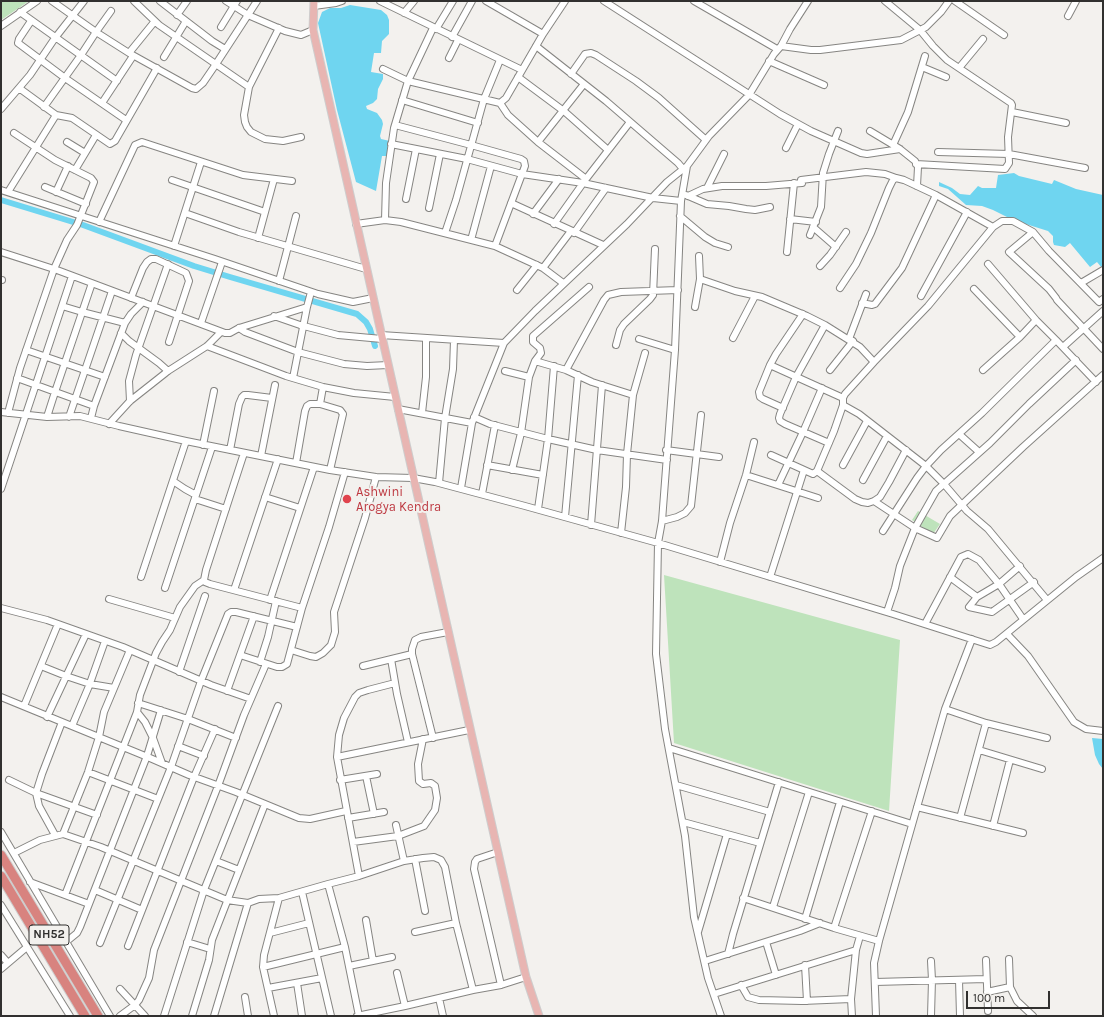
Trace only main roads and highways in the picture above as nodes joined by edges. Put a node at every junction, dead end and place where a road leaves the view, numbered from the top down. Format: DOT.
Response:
graph roads {
  1 [pos="314,4"];
  2 [pos="1,855"];
  3 [pos="1,876"];
  4 [pos="84,1016"];
  5 [pos="98,1016"];
  6 [pos="538,1016"];
  1 -- 6 [label="main road"];
  2 -- 5 [label="highway, NH52"];
  3 -- 4 [label="highway, NH52"];
}
